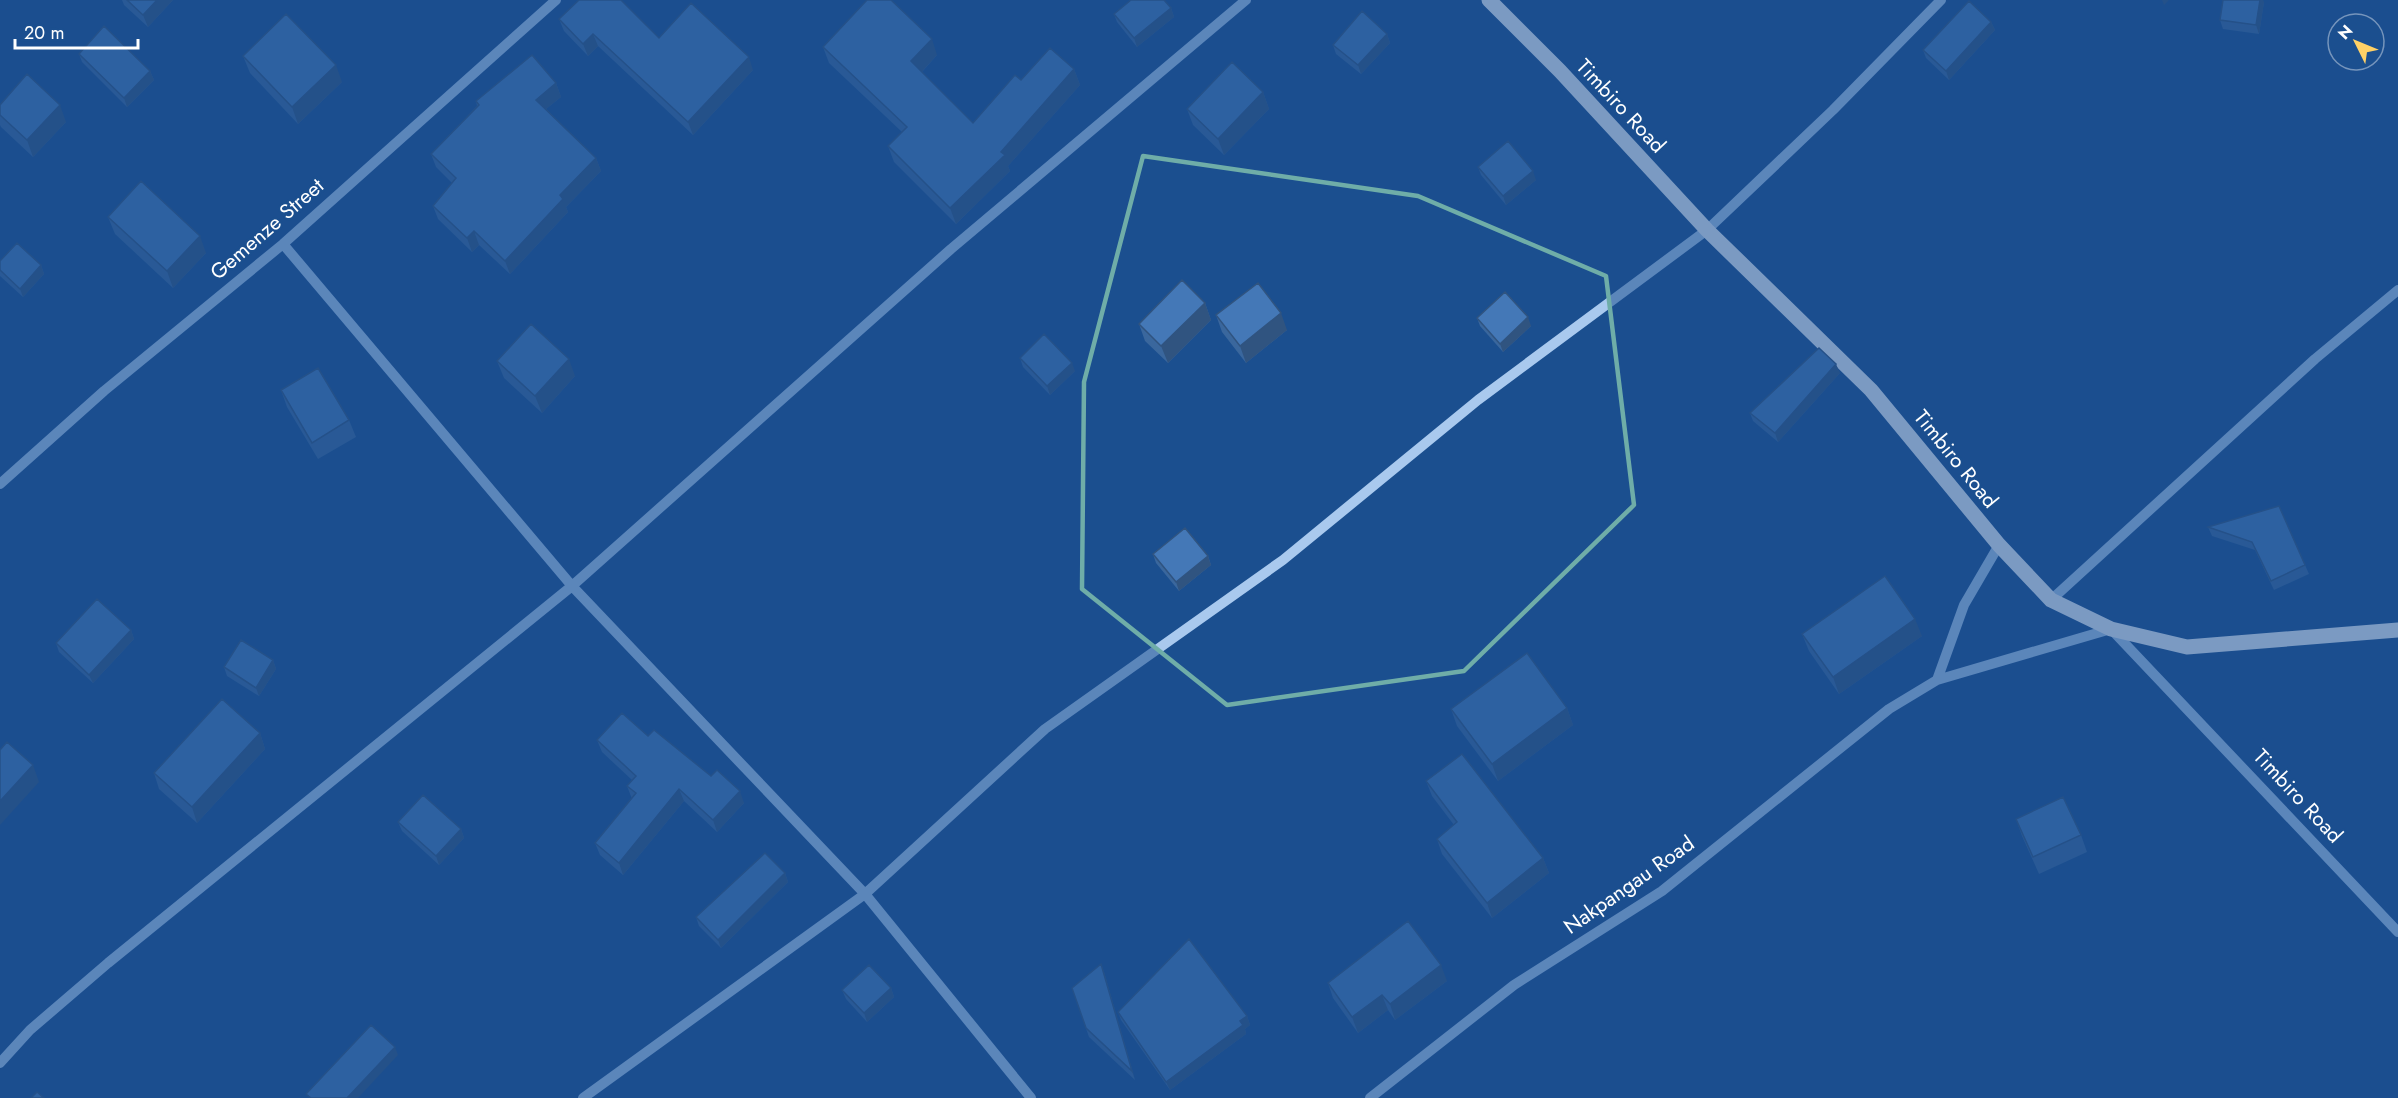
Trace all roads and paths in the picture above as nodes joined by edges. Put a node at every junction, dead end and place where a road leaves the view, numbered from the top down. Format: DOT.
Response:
graph roads {
  1 [pos="556,0"];
  2 [pos="1246,0"];
  3 [pos="1490,0"];
  4 [pos="1941,0"];
  5 [pos="1707,230"];
  6 [pos="283,244"];
  7 [pos="2398,290"];
  8 [pos="0,484"];
  9 [pos="1999,545"];
  10 [pos="572,586"];
  11 [pos="2051,600"];
  12 [pos="2111,629"];
  13 [pos="2398,630"];
  14 [pos="1938,680"];
  15 [pos="865,894"];
  16 [pos="2398,932"];
  17 [pos="0,1063"];
  18 [pos="583,1098"];
  19 [pos="1031,1098"];
  20 [pos="1370,1098"];
  1 -- 6 [label="street, Gemenze Street"];
  2 -- 10 [label="street"];
  3 -- 5 [label="main road, Timbiro Road"];
  4 -- 5 [label="street"];
  5 -- 9 [label="main road, Timbiro Road"];
  5 -- 15 [label="street"];
  6 -- 8 [label="street, Gemenze Street"];
  6 -- 10 [label="street"];
  7 -- 11 [label="street"];
  9 -- 11 [label="main road, Timbiro Road"];
  9 -- 14 [label="street"];
  10 -- 15 [label="street"];
  10 -- 17 [label="street"];
  11 -- 12 [label="main road, Timbiro Road"];
  12 -- 13 [label="main road"];
  12 -- 14 [label="street, Nakpangau Road"];
  12 -- 16 [label="street, Timbiro Road"];
  14 -- 20 [label="street, Nakpangau Road"];
  15 -- 18 [label="street"];
  15 -- 19 [label="street"];
}
